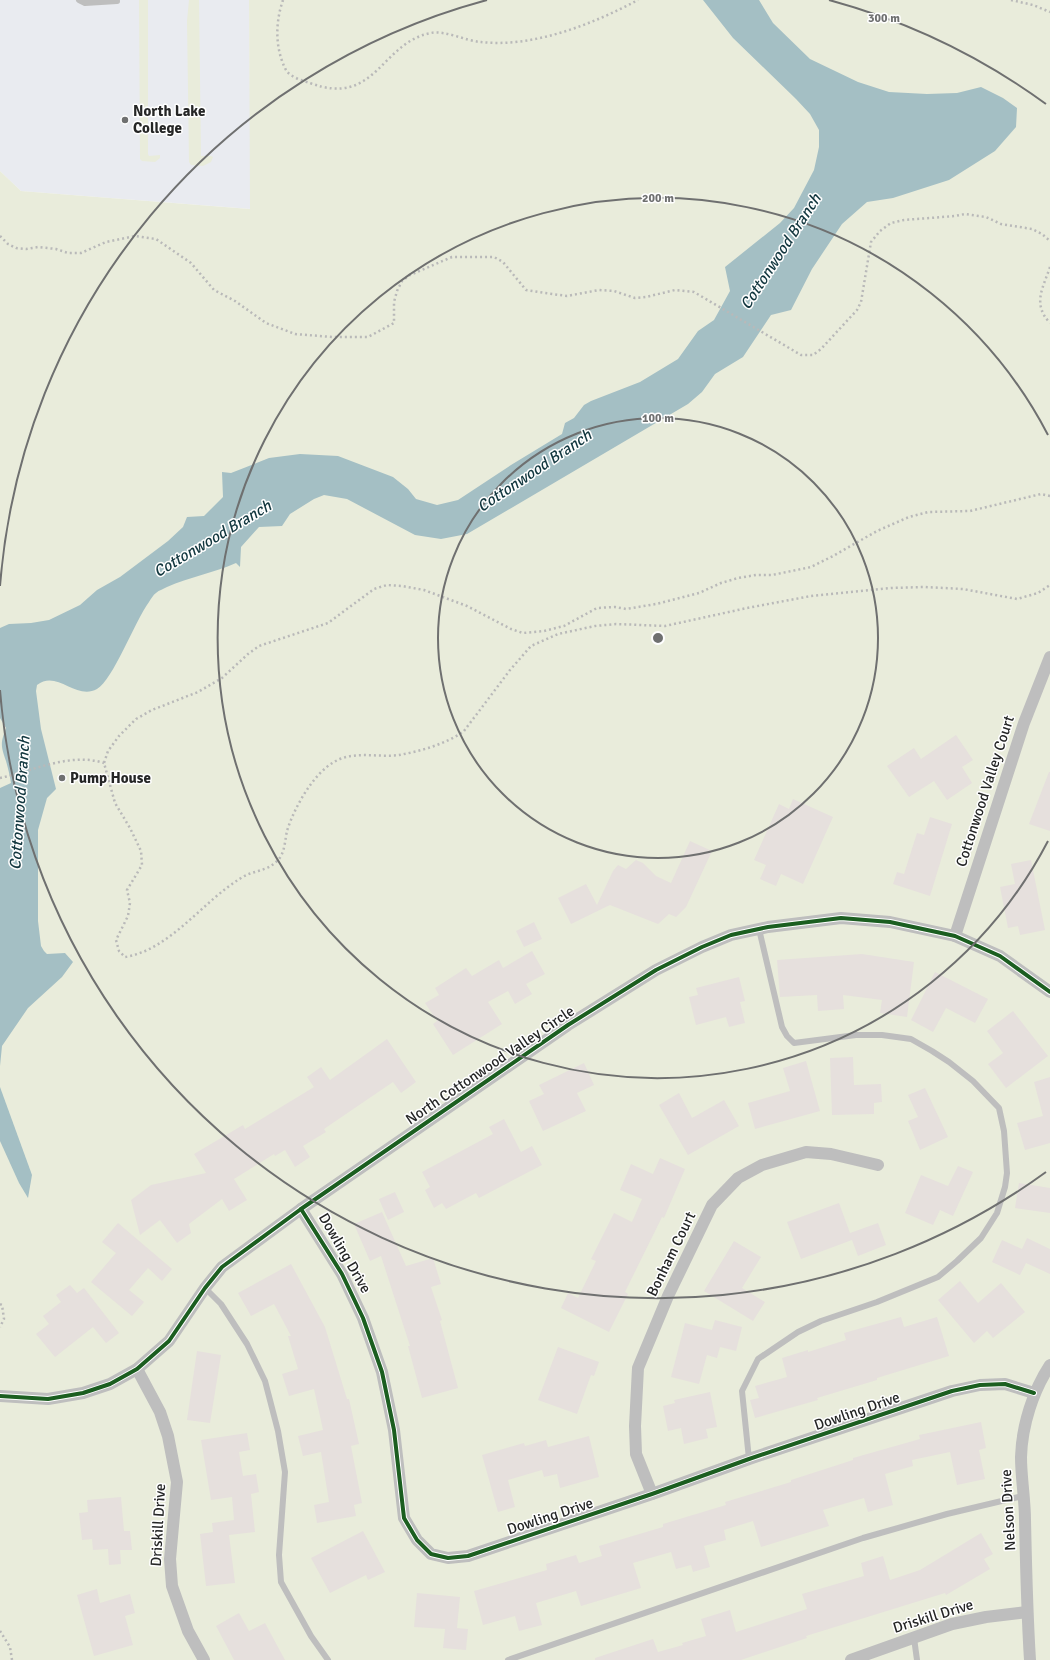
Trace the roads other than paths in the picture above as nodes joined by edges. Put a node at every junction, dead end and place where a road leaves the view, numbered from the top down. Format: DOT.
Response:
graph roads {
  1 [pos="79,0"];
  2 [pos="117,1"];
  3 [pos="1050,657"];
  4 [pos="759,928"];
  5 [pos="955,936"];
  6 [pos="1050,992"];
  7 [pos="878,1165"];
  8 [pos="301,1209"];
  9 [pos="205,1288"];
  10 [pos="1050,1365"];
  11 [pos="137,1369"];
  12 [pos="1034,1393"];
  13 [pos="0,1396"];
  14 [pos="749,1459"];
  15 [pos="652,1494"];
  16 [pos="1023,1496"];
  17 [pos="1027,1612"];
  18 [pos="914,1638"];
  19 [pos="204,1660"];
  20 [pos="328,1660"];
  21 [pos="508,1660"];
  22 [pos="851,1660"];
  23 [pos="917,1660"];
  24 [pos="1030,1660"];
  1 -- 2 [label="lane"];
  3 -- 5 [label="street, Cottonwood Valley Court"];
  4 -- 5 [label="street, North Cottonwood Valley Circle"];
  4 -- 8 [label="street, North Cottonwood Valley Circle"];
  4 -- 14 [label="lane"];
  5 -- 6 [label="street, North Cottonwood Valley Circle"];
  7 -- 15 [label="street, Bonham Court"];
  8 -- 9 [label="street, North Cottonwood Valley Circle"];
  8 -- 15 [label="street, Dowling Drive"];
  9 -- 11 [label="street, North Cottonwood Valley Circle"];
  9 -- 20 [label="lane"];
  10 -- 12 [label="street, Nelson Drive"];
  11 -- 13 [label="street, North Cottonwood Valley Circle"];
  11 -- 19 [label="street, Driskill Drive"];
  12 -- 14 [label="street, Dowling Drive"];
  12 -- 16 [label="street, Nelson Drive"];
  14 -- 15 [label="street, Dowling Drive"];
  16 -- 17 [label="street, Nelson Drive"];
  16 -- 21 [label="lane"];
  17 -- 18 [label="street, Driskill Drive"];
  17 -- 24 [label="street, Nelson Drive"];
  18 -- 22 [label="street, Driskill Drive"];
  18 -- 23 [label="lane"];
}
